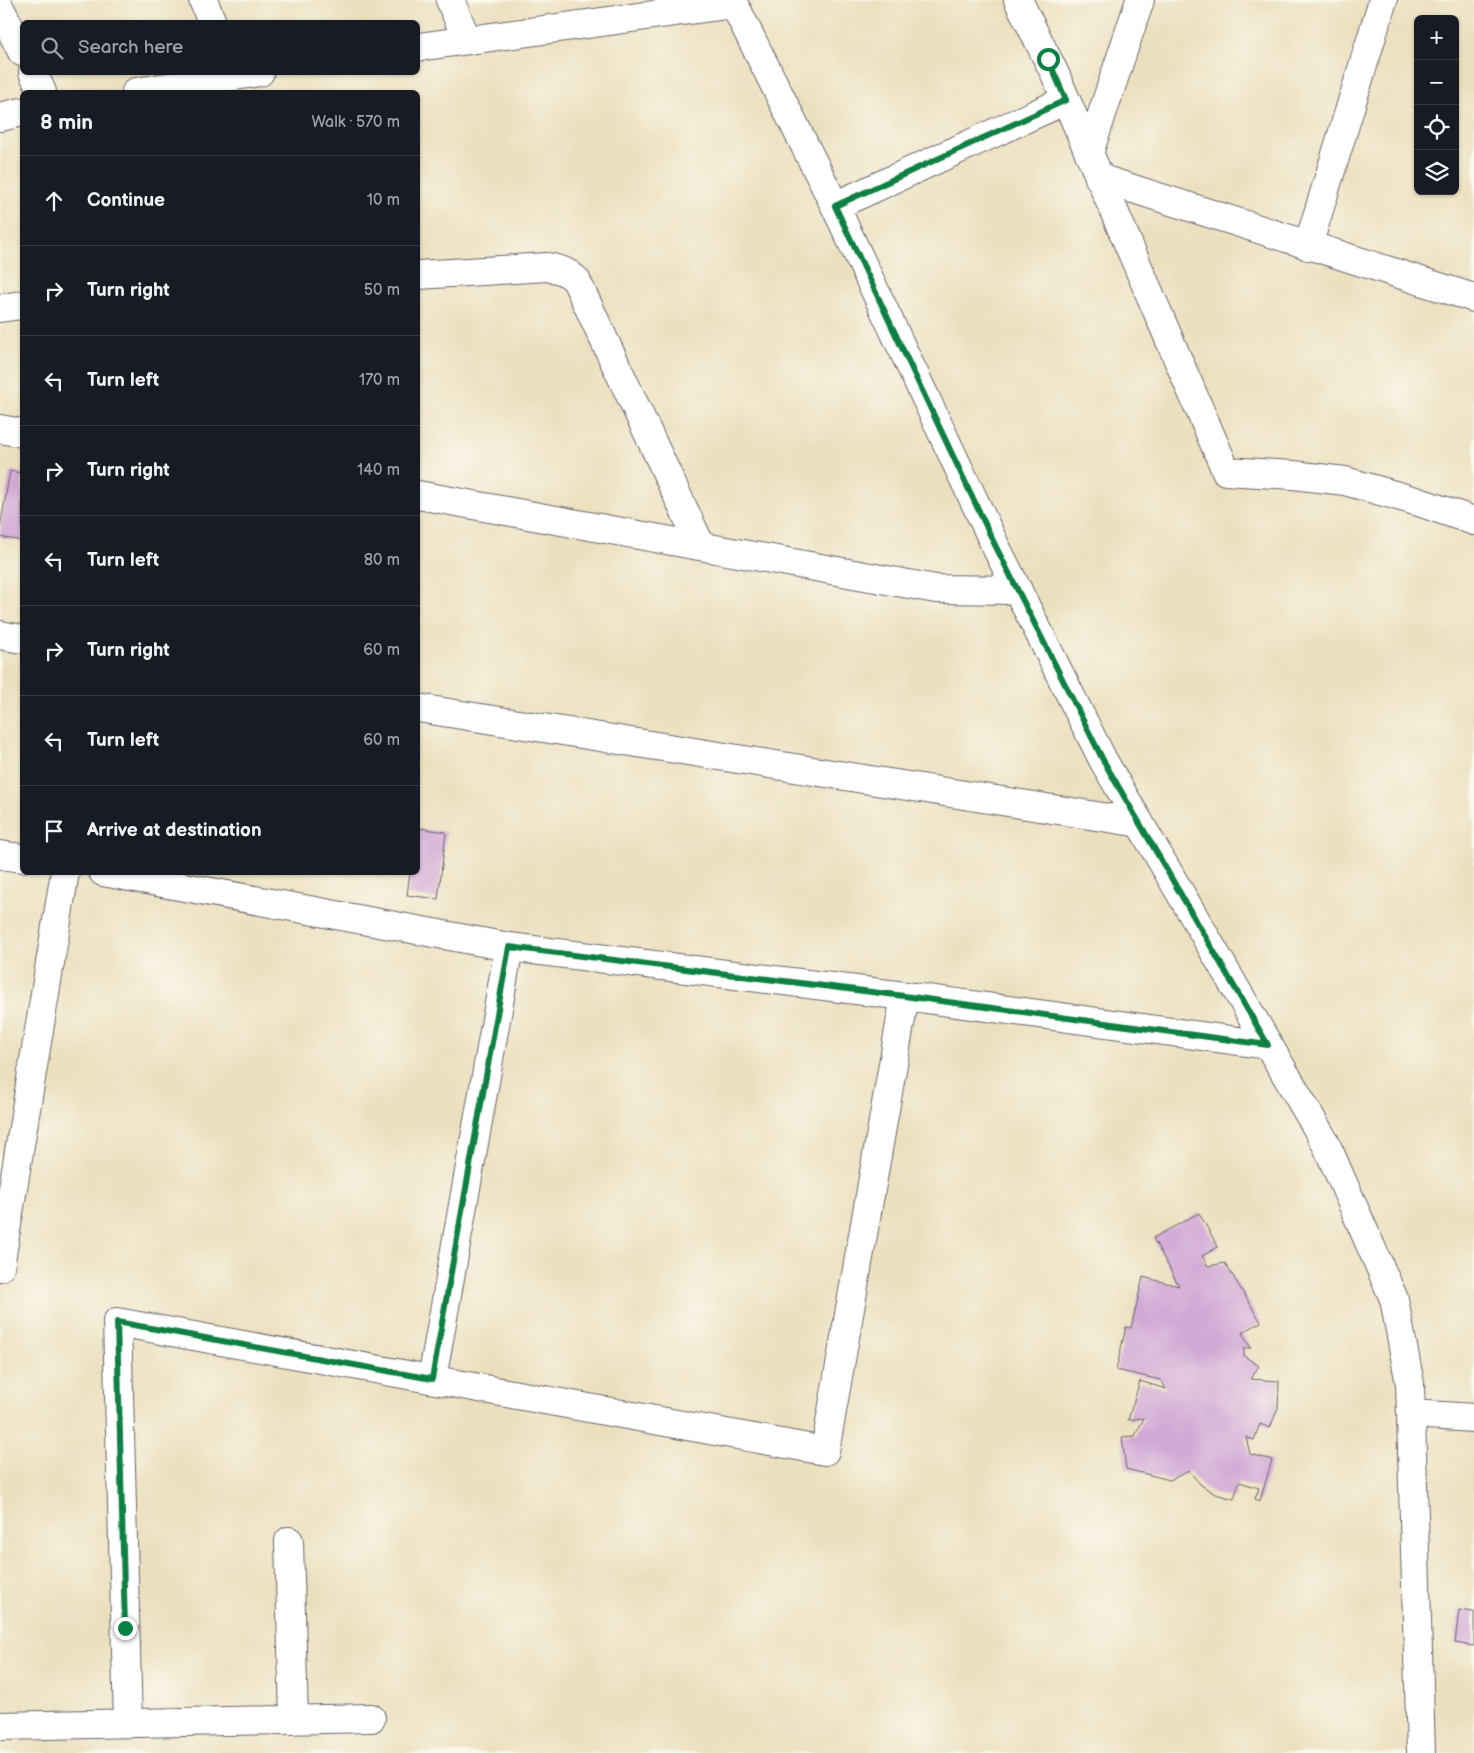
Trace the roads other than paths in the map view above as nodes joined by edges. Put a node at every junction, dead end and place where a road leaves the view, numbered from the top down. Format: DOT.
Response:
graph roads {
  1 [pos="203,0"];
  2 [pos="450,0"];
  3 [pos="1018,0"];
  4 [pos="1140,0"];
  5 [pos="1382,0"];
  6 [pos="733,2"];
  7 [pos="0,8"];
  8 [pos="211,20"];
  9 [pos="468,40"];
  10 [pos="420,47"];
  11 [pos="20,48"];
  12 [pos="34,75"];
  13 [pos="236,75"];
  14 [pos="41,90"];
  15 [pos="148,90"];
  16 [pos="1066,100"];
  17 [pos="20,112"];
  18 [pos="0,117"];
  19 [pos="1094,166"];
  20 [pos="835,206"];
  21 [pos="1308,246"];
  22 [pos="420,275"];
  23 [pos="1474,298"];
  24 [pos="20,305"];
  25 [pos="0,308"];
  26 [pos="0,429"];
  27 [pos="20,433"];
  28 [pos="420,495"];
  29 [pos="1474,521"];
  30 [pos="700,546"];
  31 [pos="1018,590"];
  32 [pos="0,635"];
  33 [pos="20,639"];
  34 [pos="420,708"];
  35 [pos="1140,823"];
  36 [pos="0,855"];
  37 [pos="20,858"];
  38 [pos="65,875"];
  39 [pos="119,875"];
  40 [pos="509,947"];
  41 [pos="904,996"];
  42 [pos="1268,1045"];
  43 [pos="0,1267"];
  44 [pos="432,1379"];
  45 [pos="1411,1414"];
  46 [pos="1474,1418"];
  47 [pos="289,1541"];
  48 [pos="372,1718"];
  49 [pos="294,1720"];
  50 [pos="128,1723"];
  51 [pos="0,1726"];
  52 [pos="1421,1753"];
  1 -- 8 [label="street"];
  2 -- 9 [label="street"];
  3 -- 16 [label="street"];
  4 -- 19 [label="street"];
  5 -- 21 [label="street"];
  6 -- 9 [label="street"];
  6 -- 20 [label="street"];
  7 -- 11 [label="street"];
  9 -- 10 [label="street"];
  12 -- 14 [label="street"];
  13 -- 15 [label="street"];
  16 -- 19 [label="street"];
  16 -- 20 [label="street"];
  17 -- 18 [label="street"];
  19 -- 21 [label="street"];
  19 -- 29 [label="street"];
  20 -- 31 [label="street"];
  21 -- 23 [label="street"];
  22 -- 30 [label="street"];
  24 -- 25 [label="street"];
  26 -- 27 [label="street"];
  28 -- 30 [label="street"];
  30 -- 31 [label="street"];
  31 -- 35 [label="street"];
  32 -- 33 [label="street"];
  34 -- 35 [label="street"];
  35 -- 42 [label="street"];
  36 -- 37 [label="street"];
  38 -- 43 [label="street"];
  39 -- 40 [label="street"];
  40 -- 41 [label="street"];
  40 -- 44 [label="street"];
  41 -- 42 [label="street"];
  41 -- 44 [label="street"];
  42 -- 45 [label="street"];
  44 -- 50 [label="street"];
  45 -- 46 [label="street"];
  45 -- 52 [label="street"];
  47 -- 49 [label="street"];
  48 -- 49 [label="street"];
  49 -- 50 [label="street"];
  50 -- 51 [label="street"];
}
